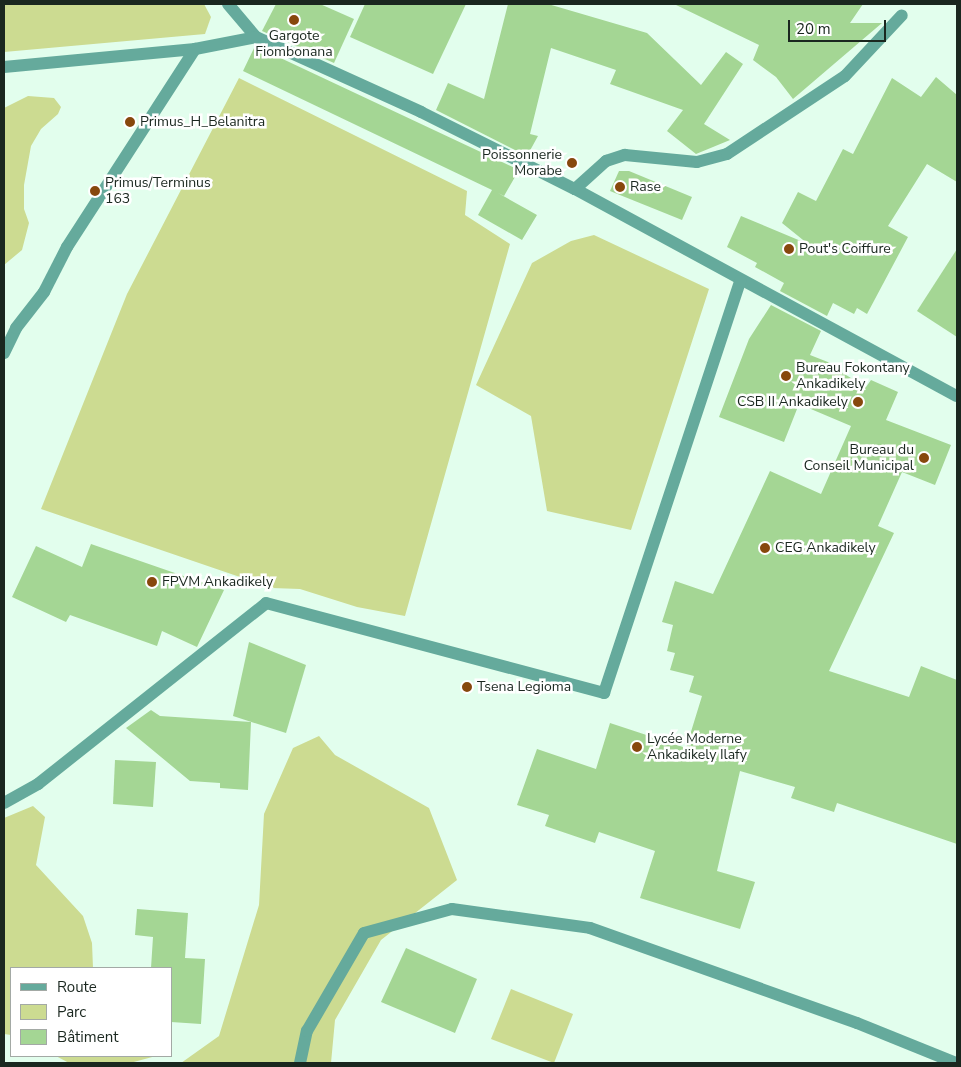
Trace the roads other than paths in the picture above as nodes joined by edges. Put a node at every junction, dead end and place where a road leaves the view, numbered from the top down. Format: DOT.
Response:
graph roads {
  1 [pos="228,4"];
  2 [pos="902,14"];
  3 [pos="256,37"];
  4 [pos="195,49"];
  5 [pos="4,67"];
  6 [pos="575,189"];
  7 [pos="740,281"];
  8 [pos="4,353"];
  9 [pos="957,396"];
  10 [pos="4,803"];
  11 [pos="300,1063"];
  12 [pos="956,1063"];
  1 -- 3 [label="street"];
  2 -- 6 [label="street"];
  3 -- 4 [label="street"];
  3 -- 6 [label="street"];
  4 -- 5 [label="street"];
  4 -- 8 [label="street"];
  6 -- 7 [label="street"];
  7 -- 9 [label="street"];
  7 -- 10 [label="street"];
  11 -- 12 [label="street"];
}
